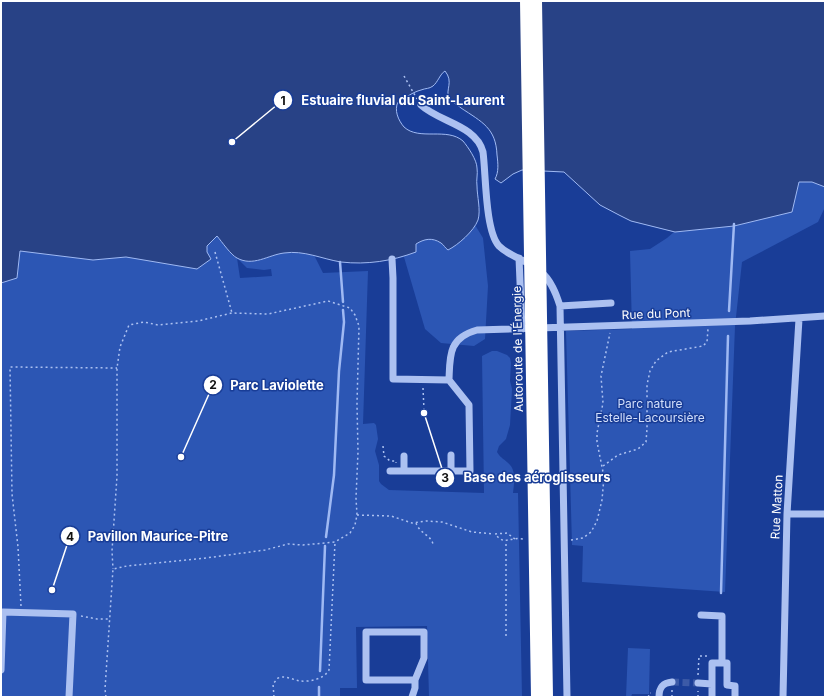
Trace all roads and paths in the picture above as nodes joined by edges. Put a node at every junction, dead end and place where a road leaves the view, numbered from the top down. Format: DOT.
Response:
graph roads {
  1 [pos="526,1"];
  2 [pos="536,1"];
  3 [pos="404,76"];
  4 [pos="413,94"];
  5 [pos="421,105"];
  6 [pos="216,252"];
  7 [pos="519,258"];
  8 [pos="392,259"];
  9 [pos="611,303"];
  10 [pos="560,306"];
  11 [pos="232,313"];
  12 [pos="825,316"];
  13 [pos="799,318"];
  14 [pos="560,327"];
  15 [pos="708,327"];
  16 [pos="522,329"];
  17 [pos="610,330"];
  18 [pos="117,368"];
  19 [pos="422,380"];
  20 [pos="450,380"];
  21 [pos="424,410"];
  22 [pos="383,446"];
  23 [pos="451,455"];
  24 [pos="404,456"];
  25 [pos="396,461"];
  26 [pos="603,466"];
  27 [pos="390,470"];
  28 [pos="404,471"];
  29 [pos="451,471"];
  30 [pos="788,514"];
  31 [pos="825,514"];
  32 [pos="357,516"];
  33 [pos="416,523"];
  34 [pos="495,534"];
  35 [pos="515,539"];
  36 [pos="519,539"];
  37 [pos="570,540"];
  38 [pos="506,541"];
  39 [pos="335,542"];
  40 [pos="433,544"];
  41 [pos="113,569"];
  42 [pos="21,612"];
  43 [pos="73,614"];
  44 [pos="701,615"];
  45 [pos="110,619"];
  46 [pos="506,636"];
  47 [pos="711,656"];
  48 [pos="722,663"];
  49 [pos="1,670"];
  50 [pos="415,680"];
  51 [pos="698,682"];
  52 [pos="712,684"];
  53 [pos="672,685"];
  54 [pos="70,697"];
  55 [pos="106,697"];
  56 [pos="274,697"];
  57 [pos="412,697"];
  58 [pos="537,697"];
  59 [pos="547,697"];
  60 [pos="567,697"];
  61 [pos="659,697"];
  62 [pos="672,697"];
  63 [pos="698,697"];
  64 [pos="712,697"];
  65 [pos="735,697"];
  66 [pos="783,697"];
  1 -- 58 [label="highway, Autoroute de l'Énergie, bridge"];
  2 -- 59 [label="highway, Autoroute de l'Énergie, bridge"];
  3 -- 4 [label="path"];
  5 -- 7 [label="street"];
  6 -- 11 [label="path"];
  7 -- 10 [label="street"];
  7 -- 16 [label="street"];
  8 -- 19 [label="street"];
  9 -- 10 [label="street"];
  10 -- 14 [label="street"];
  11 -- 18 [label="path"];
  11 -- 32 [label="path"];
  12 -- 13 [label="street, Rue du Pont"];
  13 -- 14 [label="street, Rue du Pont"];
  13 -- 30 [label="street, Rue Matton"];
  14 -- 16 [label="street, Rue du Pont"];
  14 -- 60 [label="street"];
  15 -- 26 [label="path"];
  16 -- 20 [label="street, Rue du Pont"];
  17 -- 26 [label="path"];
  18 -- 41 [label="path"];
  18 -- 42 [label="path"];
  19 -- 20 [label="street"];
  19 -- 21 [label="path"];
  20 -- 29 [label="street"];
  22 -- 25 [label="path"];
  23 -- 29 [label="street"];
  24 -- 28 [label="street"];
  26 -- 37 [label="path"];
  27 -- 28 [label="street"];
  28 -- 29 [label="street"];
  30 -- 31 [label="street"];
  30 -- 66 [label="street, Rue Matton"];
  32 -- 33 [label="path"];
  32 -- 39 [label="path"];
  33 -- 34 [label="path"];
  33 -- 40 [label="path"];
  34 -- 35 [label="path"];
  34 -- 38 [label="path"];
  35 -- 36 [label="path"];
  35 -- 38 [label="path"];
  38 -- 46 [label="path"];
  39 -- 41 [label="path"];
  39 -- 56 [label="path"];
  41 -- 45 [label="path"];
  42 -- 43 [label="street"];
  42 -- 49 [label="street"];
  43 -- 45 [label="path"];
  43 -- 54 [label="street"];
  44 -- 48 [label="street"];
  45 -- 55 [label="path"];
  47 -- 51 [label="path"];
  48 -- 52 [label="street"];
  48 -- 65 [label="street"];
  50 -- 50 [label="street"];
  50 -- 57 [label="street"];
  51 -- 52 [label="street"];
  51 -- 63 [label="path"];
  52 -- 64 [label="street"];
  53 -- 61 [label="street"];
  53 -- 62 [label="path"];
}
